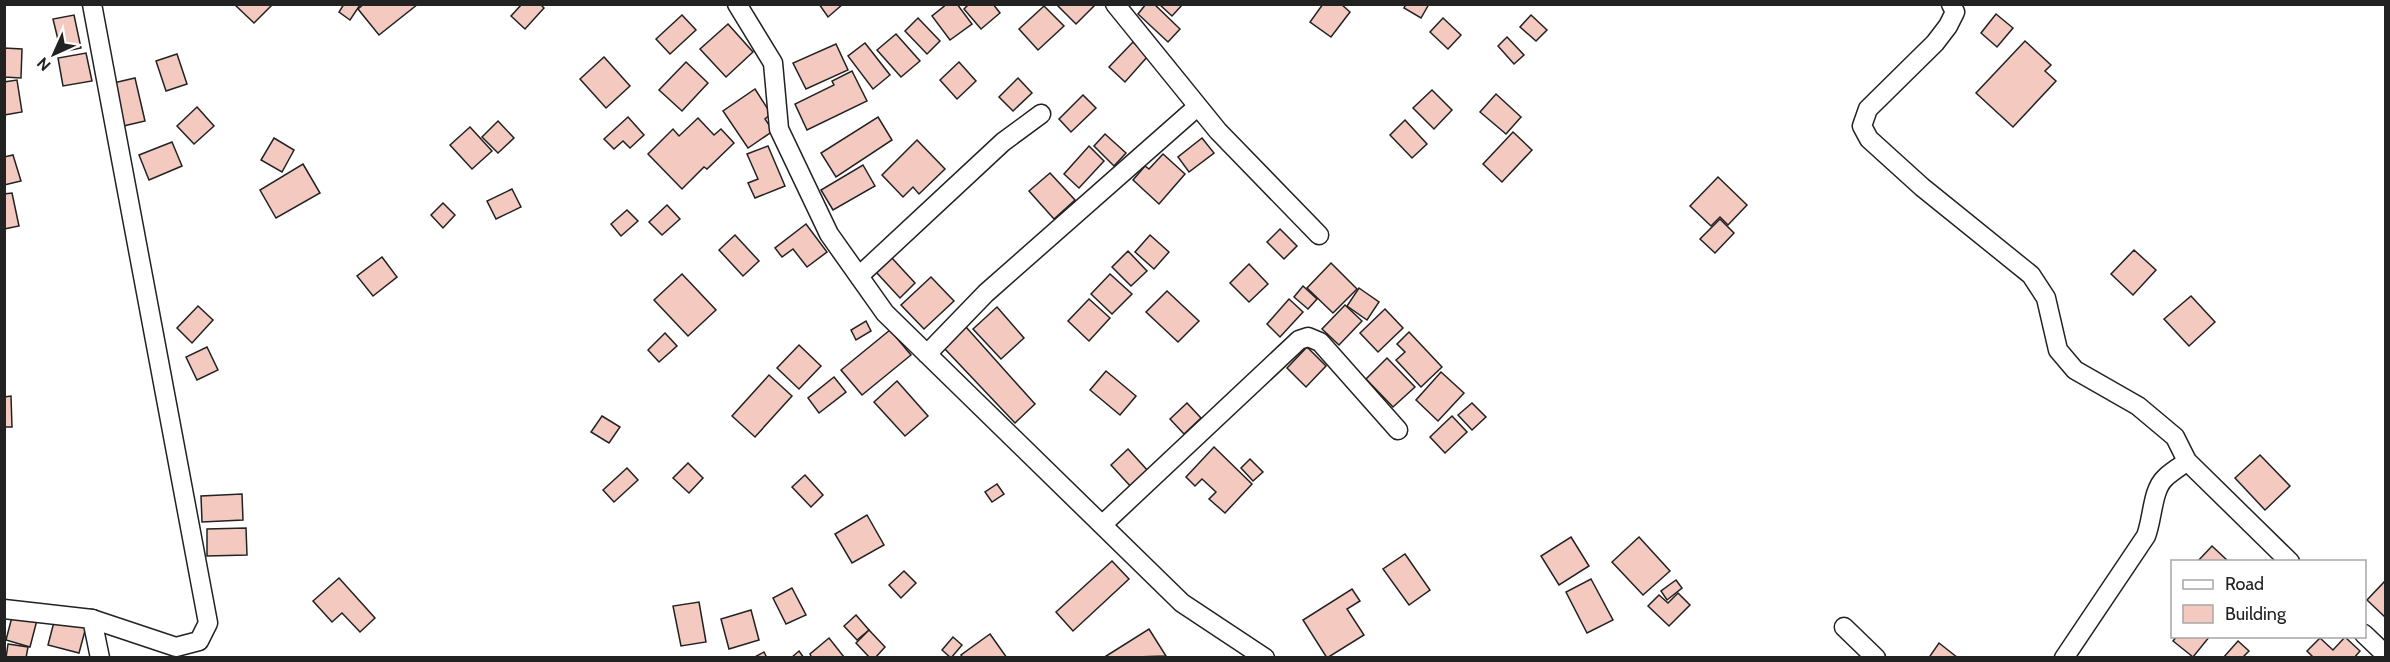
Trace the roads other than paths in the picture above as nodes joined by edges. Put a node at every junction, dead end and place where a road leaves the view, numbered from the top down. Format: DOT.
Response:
graph roads {
  1 [pos="92,4"];
  2 [pos="737,4"];
  3 [pos="1115,4"];
  4 [pos="1951,4"];
  5 [pos="1197,107"];
  6 [pos="1041,114"];
  7 [pos="1319,235"];
  8 [pos="859,276"];
  9 [pos="927,354"];
  10 [pos="1398,430"];
  11 [pos="2187,461"];
  12 [pos="1103,524"];
  13 [pos="2289,560"];
  14 [pos="4,609"];
  15 [pos="92,619"];
  16 [pos="1844,627"];
  17 [pos="2366,636"];
  18 [pos="199,649"];
  19 [pos="2385,655"];
  20 [pos="100,657"];
  21 [pos="1265,657"];
  22 [pos="1876,657"];
  23 [pos="2064,657"];
  1 -- 18 [label="street"];
  2 -- 8 [label="street"];
  3 -- 5 [label="street"];
  4 -- 11 [label="street"];
  5 -- 7 [label="street"];
  5 -- 9 [label="street"];
  6 -- 8 [label="street"];
  8 -- 9 [label="street"];
  9 -- 12 [label="street"];
  10 -- 12 [label="street"];
  11 -- 13 [label="street"];
  11 -- 23 [label="street"];
  12 -- 21 [label="street"];
  14 -- 15 [label="street"];
  15 -- 18 [label="street"];
  15 -- 20 [label="street"];
  16 -- 22 [label="street"];
  17 -- 19 [label="street"];
}
